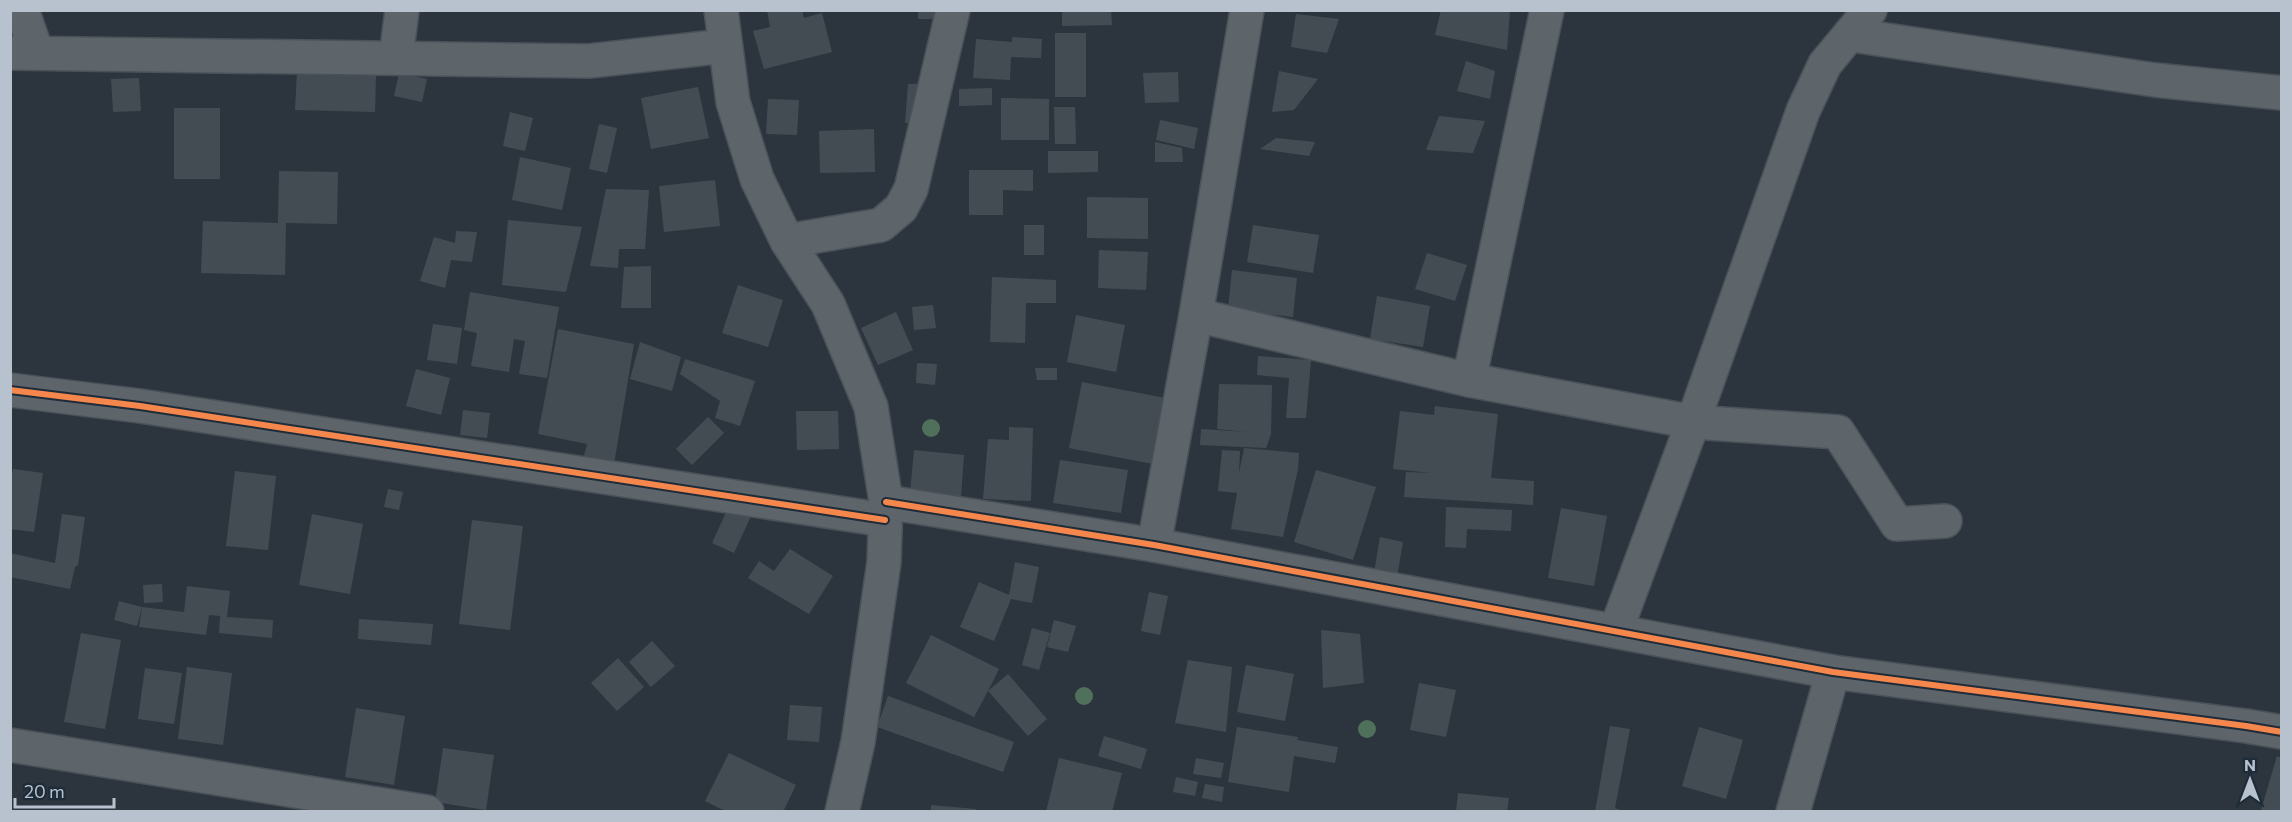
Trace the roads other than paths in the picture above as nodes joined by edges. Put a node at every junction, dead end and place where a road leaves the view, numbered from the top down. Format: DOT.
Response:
graph roads {
  1 [pos="22,10"];
  2 [pos="402,10"];
  3 [pos="721,10"];
  4 [pos="954,10"];
  5 [pos="1247,10"];
  6 [pos="1547,10"];
  7 [pos="1861,23"];
  8 [pos="725,46"];
  9 [pos="24,53"];
  10 [pos="396,58"];
  11 [pos="2282,93"];
  12 [pos="787,241"];
  13 [pos="1196,315"];
  14 [pos="1469,380"];
  15 [pos="10,390"];
  16 [pos="1693,422"];
  17 [pos="885,511"];
  18 [pos="1945,521"];
  19 [pos="1154,545"];
  20 [pos="1616,630"];
  21 [pos="1833,672"];
  22 [pos="2282,732"];
  23 [pos="10,745"];
  24 [pos="319,802"];
  25 [pos="427,812"];
  26 [pos="842,812"];
  27 [pos="1793,812"];
  1 -- 9 [label="street"];
  2 -- 10 [label="street"];
  3 -- 8 [label="street"];
  4 -- 12 [label="street"];
  5 -- 13 [label="street"];
  6 -- 14 [label="street"];
  7 -- 11 [label="street"];
  7 -- 16 [label="street"];
  8 -- 10 [label="street"];
  8 -- 12 [label="street"];
  9 -- 10 [label="street"];
  12 -- 17 [label="street"];
  13 -- 14 [label="street"];
  13 -- 19 [label="street"];
  14 -- 16 [label="street"];
  15 -- 17 [label="street"];
  16 -- 18 [label="street"];
  16 -- 20 [label="street"];
  17 -- 19 [label="street"];
  17 -- 26 [label="street"];
  19 -- 20 [label="street"];
  20 -- 21 [label="street"];
  21 -- 22 [label="street"];
  21 -- 27 [label="street"];
  23 -- 24 [label="street"];
  24 -- 25 [label="street"];
}
